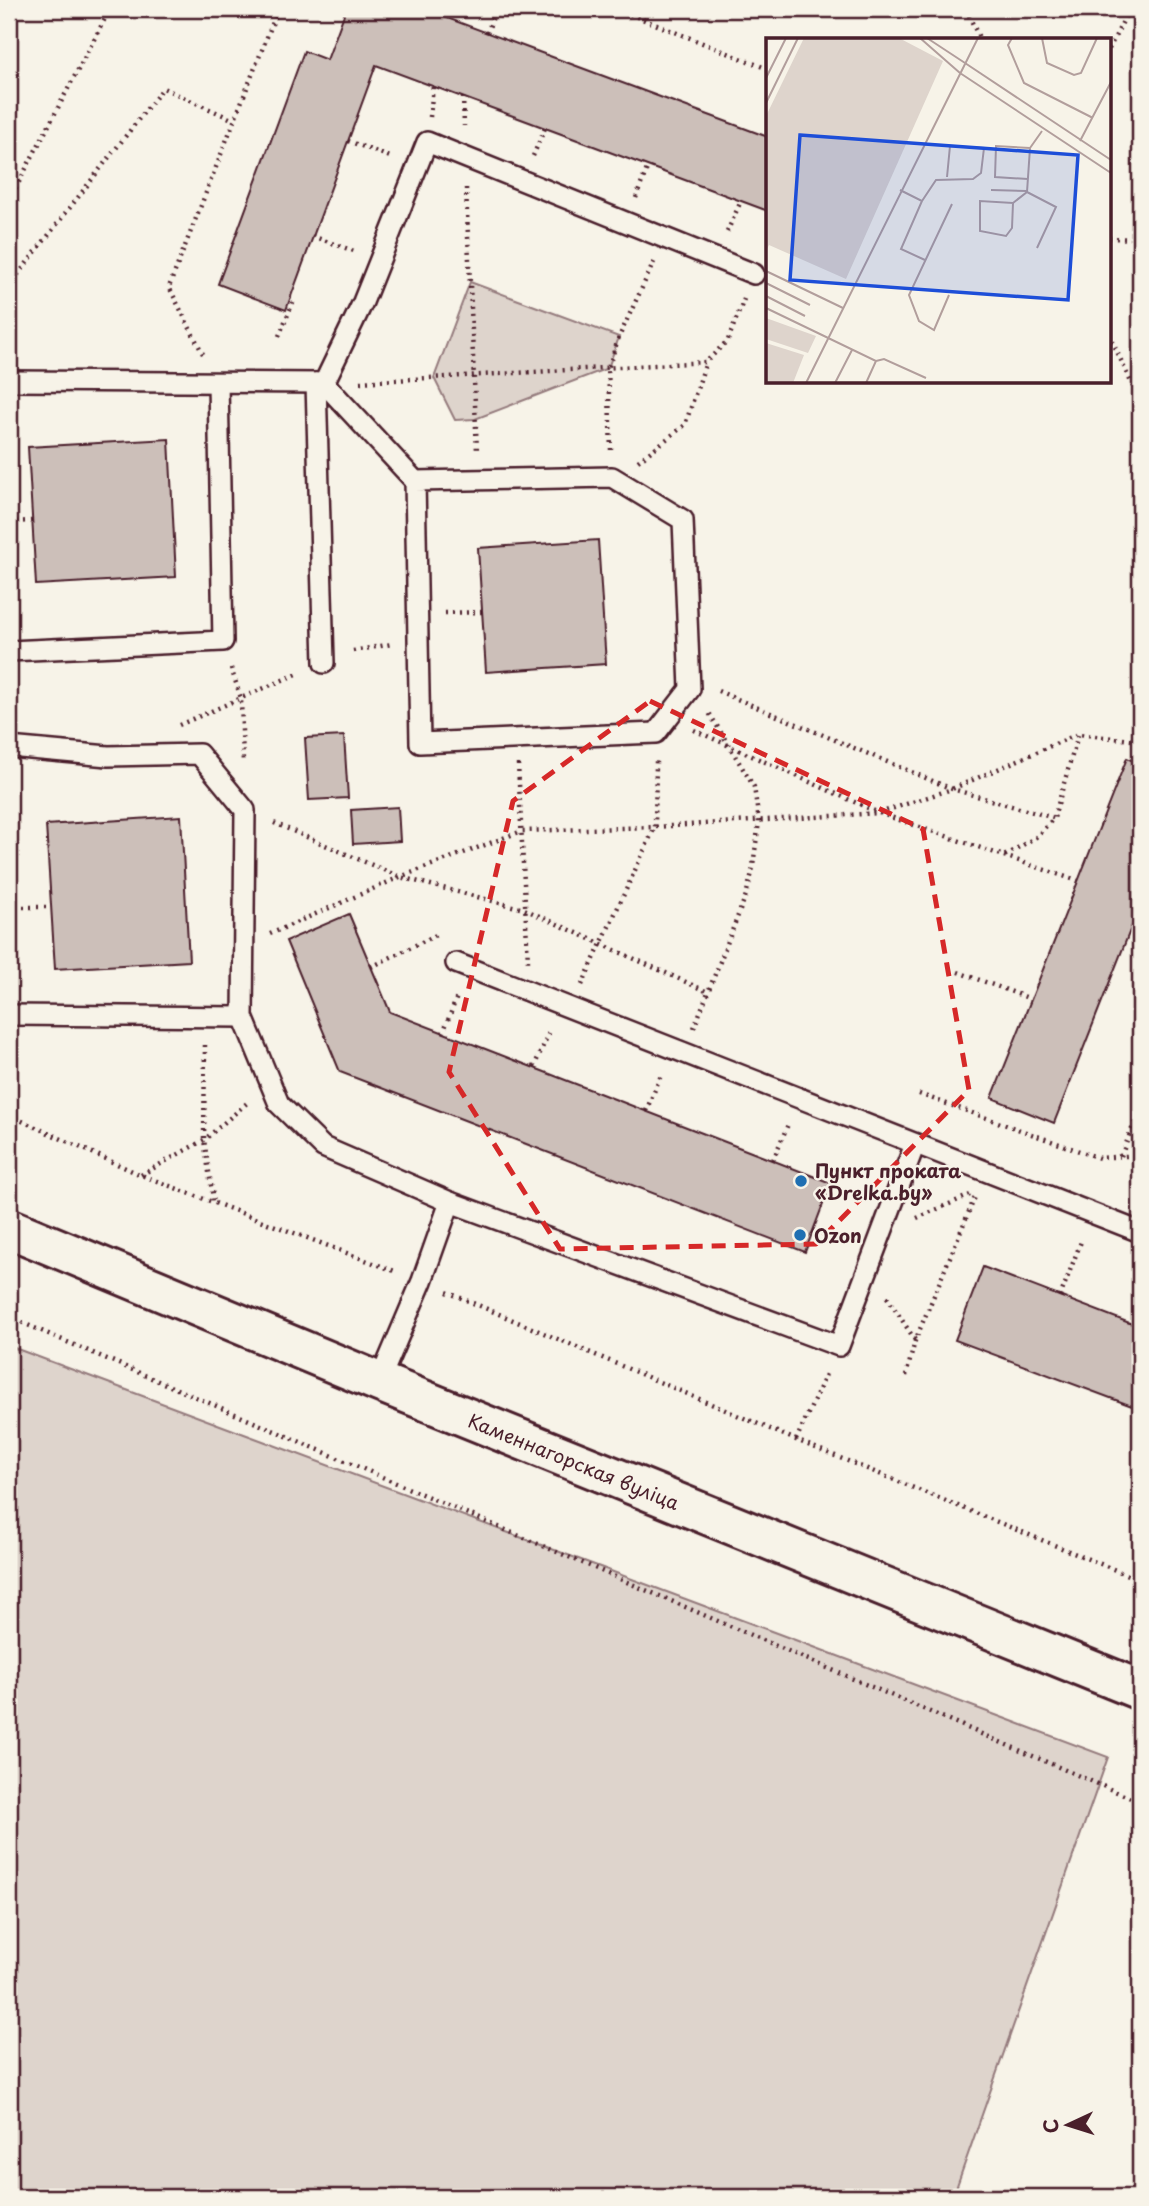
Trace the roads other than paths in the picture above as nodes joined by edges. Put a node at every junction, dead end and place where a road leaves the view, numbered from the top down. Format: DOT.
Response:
graph roads {
  1 [pos="754,274"];
  2 [pos="9,381"];
  3 [pos="218,383"];
  4 [pos="320,383"];
  5 [pos="415,481"];
  6 [pos="9,651"];
  7 [pos="324,663"];
  8 [pos="9,747"];
  9 [pos="462,965"];
  10 [pos="9,1015"];
  11 [pos="243,1017"];
  12 [pos="915,1144"];
  13 [pos="450,1202"];
  14 [pos="9,1228"];
  15 [pos="1140,1233"];
  16 [pos="379,1382"];
  17 [pos="1140,1690"];
  1 -- 4 [label="lane"];
  2 -- 3 [label="lane"];
  3 -- 4 [label="lane"];
  3 -- 6 [label="lane"];
  4 -- 5 [label="lane"];
  4 -- 7 [label="lane"];
  5 -- 5 [label="lane"];
  8 -- 11 [label="lane"];
  9 -- 12 [label="lane"];
  10 -- 11 [label="lane"];
  11 -- 13 [label="lane"];
  12 -- 13 [label="lane"];
  12 -- 15 [label="lane"];
  13 -- 16 [label="lane"];
  14 -- 16 [label="main road, Каменнагорская вуліца"];
  16 -- 17 [label="main road, Каменнагорская вуліца"];
}
